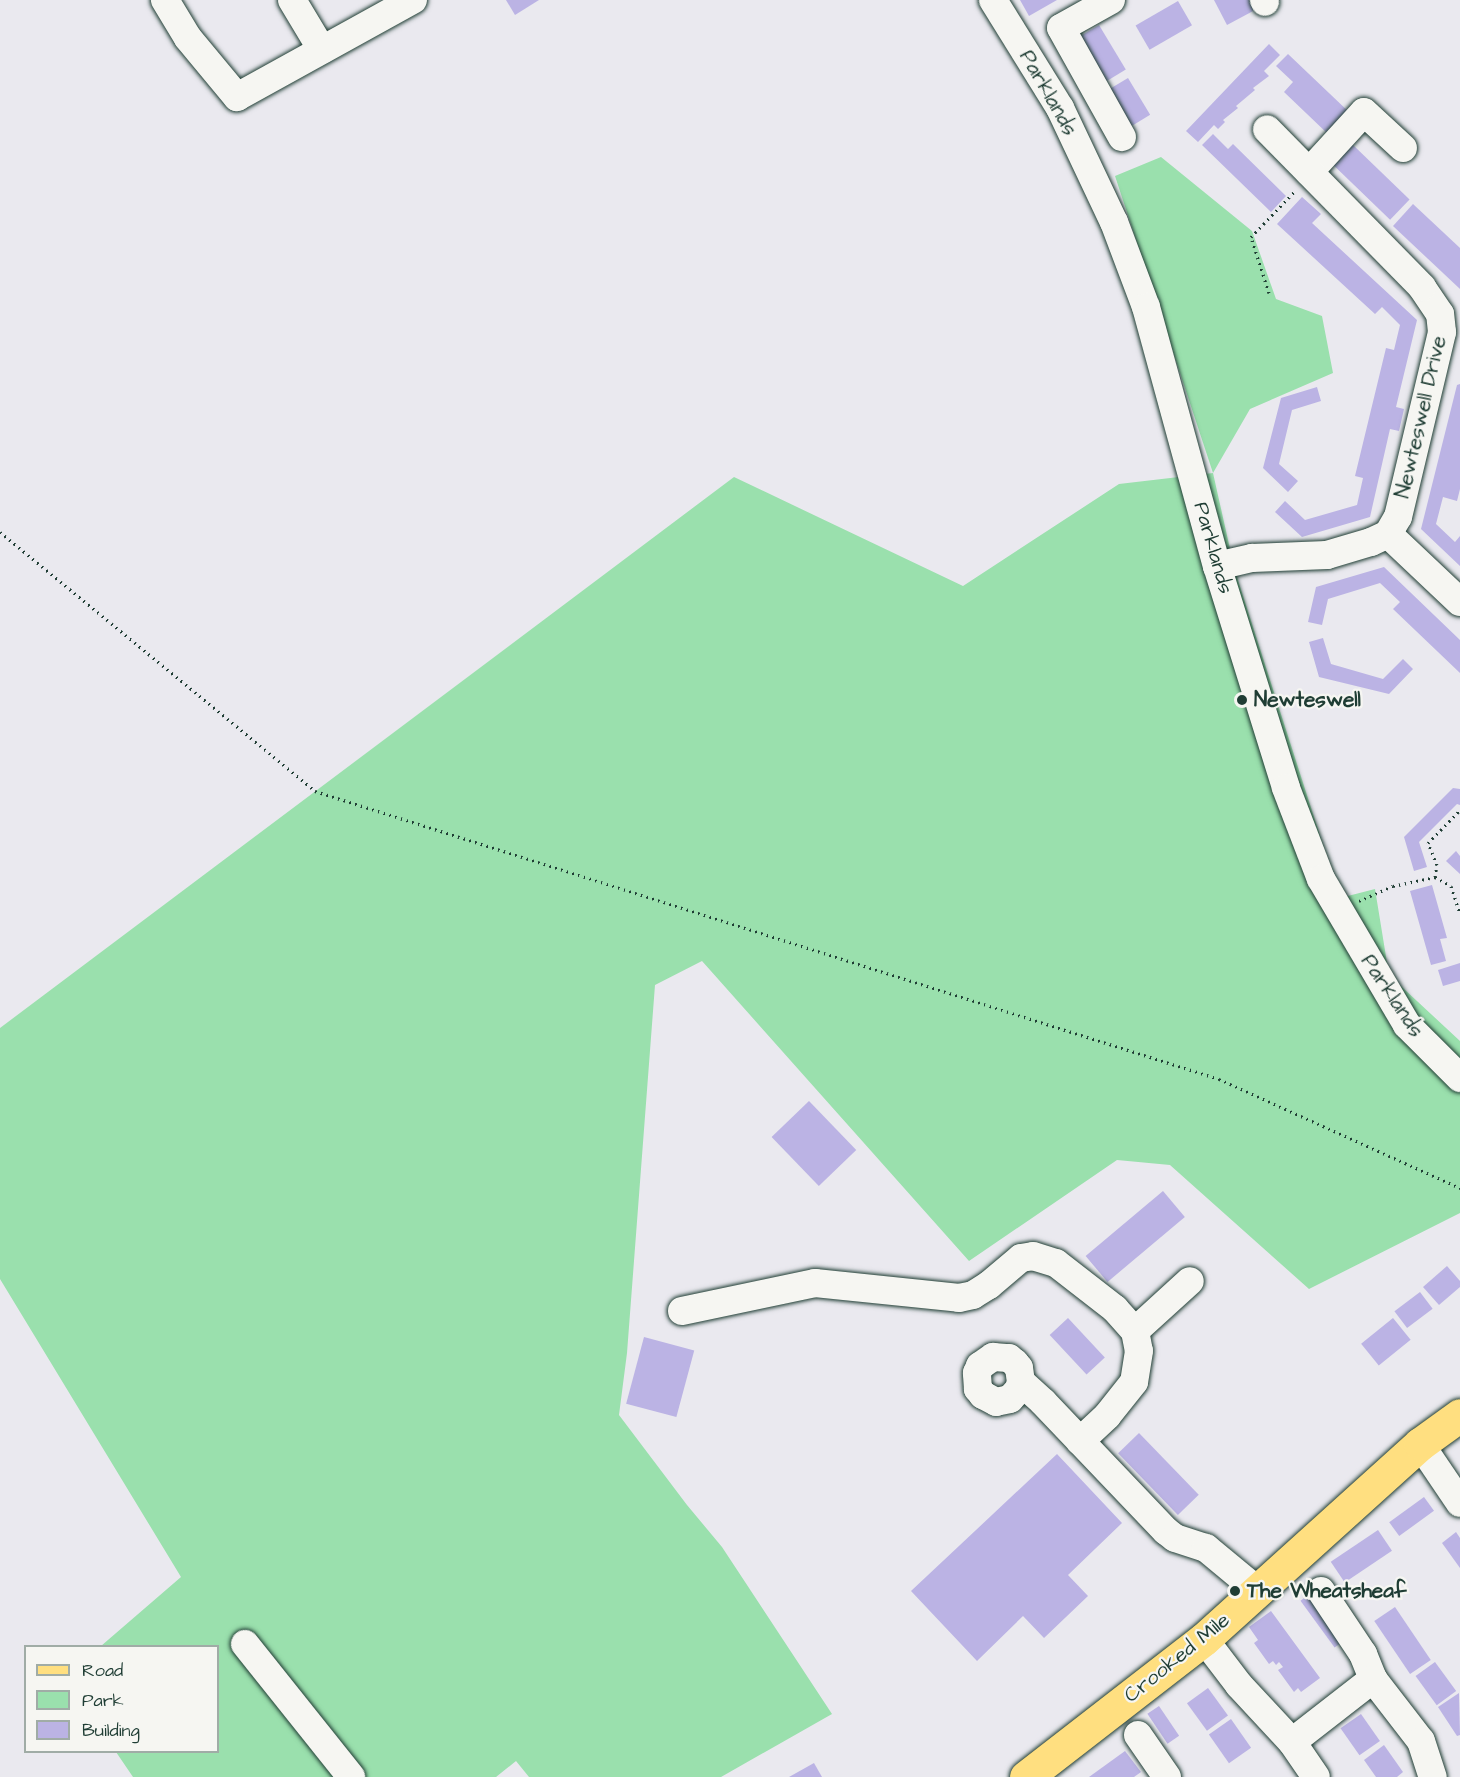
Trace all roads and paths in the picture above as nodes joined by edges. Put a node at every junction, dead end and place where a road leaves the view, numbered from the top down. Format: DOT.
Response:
graph roads {
  1 [pos="165,0"];
  2 [pos="292,0"];
  3 [pos="413,0"];
  4 [pos="993,0"];
  5 [pos="1110,0"];
  6 [pos="322,50"];
  7 [pos="1267,129"];
  8 [pos="1122,137"];
  9 [pos="1402,148"];
  10 [pos="1309,172"];
  11 [pos="1269,293"];
  12 [pos="1450,348"];
  13 [pos="0,532"];
  14 [pos="1388,534"];
  15 [pos="1217,566"];
  16 [pos="1460,602"];
  17 [pos="1460,810"];
  18 [pos="1436,877"];
  19 [pos="1338,911"];
  20 [pos="1460,914"];
  21 [pos="1460,1078"];
  22 [pos="1460,1188"];
  23 [pos="1190,1281"];
  24 [pos="682,1311"];
  25 [pos="1135,1331"];
  26 [pos="1022,1382"];
  27 [pos="1460,1415"];
  28 [pos="1080,1441"];
  29 [pos="1420,1444"];
  30 [pos="1460,1503"];
  31 [pos="1258,1591"];
  32 [pos="1321,1591"];
  33 [pos="1204,1639"];
  34 [pos="245,1644"];
  35 [pos="1373,1679"];
  36 [pos="1138,1735"];
  37 [pos="1292,1742"];
  38 [pos="351,1777"];
  39 [pos="1026,1777"];
  40 [pos="1167,1777"];
  41 [pos="1316,1777"];
  42 [pos="1433,1777"];
  1 -- 6 [label="street"];
  2 -- 6 [label="street"];
  3 -- 6 [label="street"];
  4 -- 15 [label="street, Parklands"];
  5 -- 8 [label="street"];
  7 -- 10 [label="street, Newteswell Drive"];
  9 -- 10 [label="street"];
  10 -- 11 [label="path"];
  10 -- 12 [label="street, Newteswell Drive"];
  12 -- 14 [label="street, Newteswell Drive"];
  13 -- 22 [label="path"];
  14 -- 15 [label="street"];
  14 -- 16 [label="street"];
  15 -- 19 [label="street, Parklands"];
  17 -- 18 [label="path"];
  18 -- 19 [label="path"];
  18 -- 20 [label="path"];
  19 -- 21 [label="street, Parklands"];
  23 -- 25 [label="street"];
  24 -- 25 [label="street"];
  25 -- 28 [label="street"];
  26 -- 28 [label="street"];
  27 -- 29 [label="main road, Crooked Mile"];
  28 -- 31 [label="street"];
  29 -- 30 [label="street"];
  29 -- 31 [label="main road, Crooked Mile"];
  31 -- 33 [label="main road, Crooked Mile"];
  32 -- 35 [label="street"];
  33 -- 37 [label="street"];
  33 -- 39 [label="main road, Crooked Mile"];
  34 -- 38 [label="street"];
  35 -- 37 [label="street"];
  35 -- 42 [label="street"];
  36 -- 40 [label="street"];
  37 -- 41 [label="street"];
}
